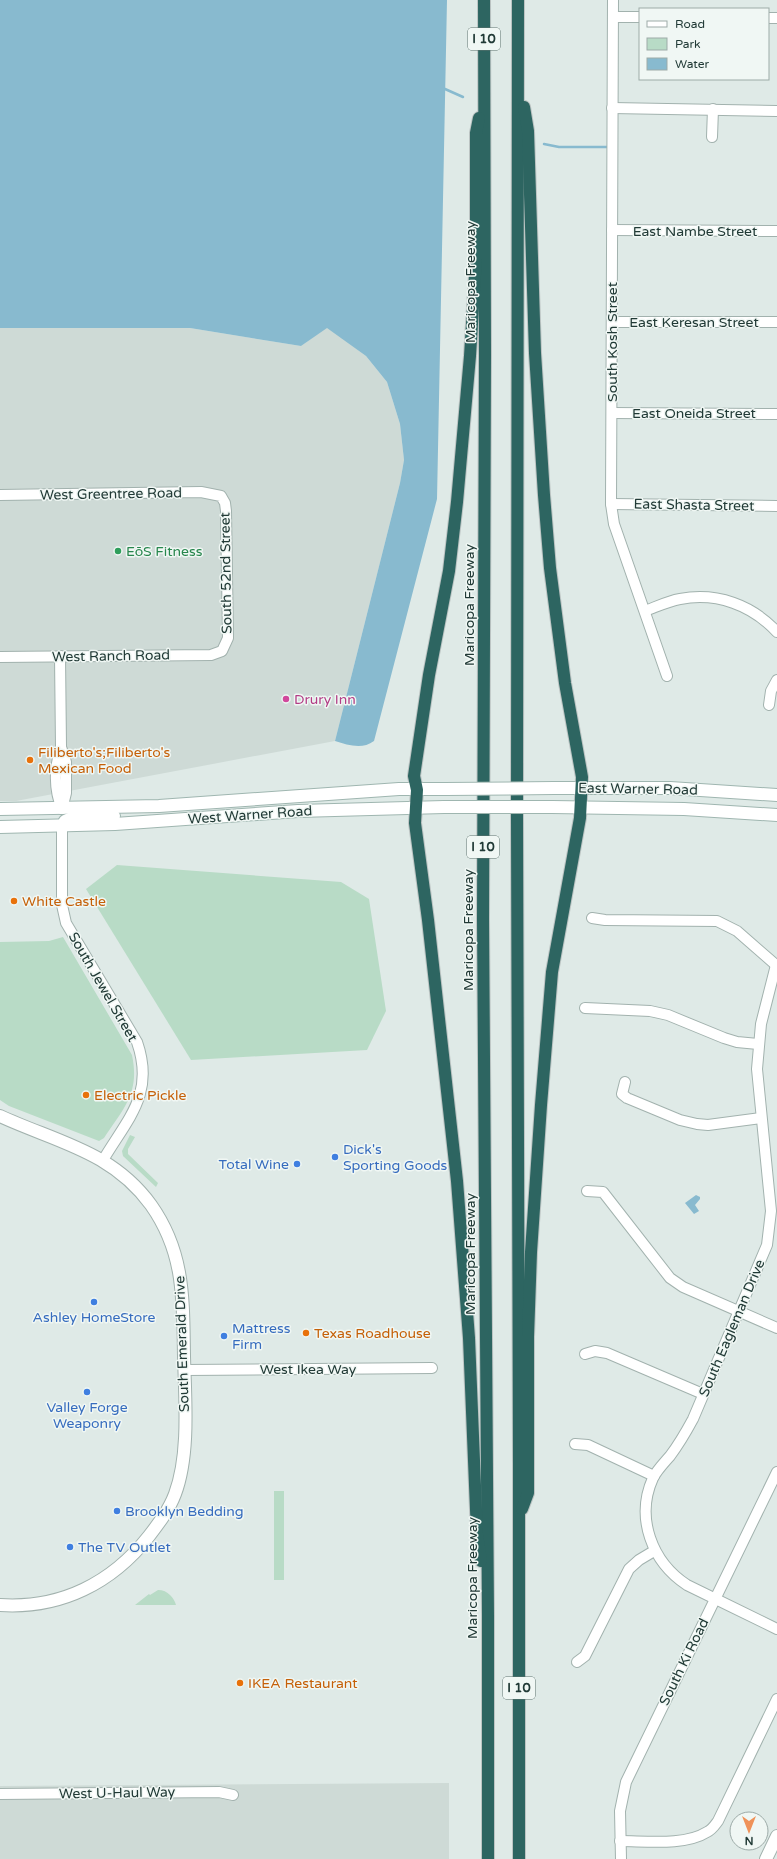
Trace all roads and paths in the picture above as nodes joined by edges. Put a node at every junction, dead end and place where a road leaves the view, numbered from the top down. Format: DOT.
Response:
graph roads {
  1 [pos="484,0"];
  2 [pos="518,0"];
  3 [pos="613,0"];
  4 [pos="613,17"];
  5 [pos="639,17"];
  6 [pos="518,76"];
  7 [pos="484,79"];
  8 [pos="612,108"];
  9 [pos="713,109"];
  10 [pos="777,111"];
  11 [pos="712,137"];
  12 [pos="612,230"];
  13 [pos="777,231"];
  14 [pos="612,322"];
  15 [pos="777,322"];
  16 [pos="612,413"];
  17 [pos="777,414"];
  18 [pos="0,495"];
  19 [pos="221,496"];
  20 [pos="611,504"];
  21 [pos="777,506"];
  22 [pos="645,610"];
  23 [pos="777,632"];
  24 [pos="222,651"];
  25 [pos="60,656"];
  26 [pos="0,657"];
  27 [pos="667,676"];
  28 [pos="777,680"];
  29 [pos="769,705"];
  30 [pos="582,788"];
  31 [pos="499,789"];
  32 [pos="417,790"];
  33 [pos="777,795"];
  34 [pos="176,805"];
  35 [pos="501,807"];
  36 [pos="581,807"];
  37 [pos="417,808"];
  38 [pos="0,809"];
  39 [pos="62,809"];
  40 [pos="777,815"];
  41 [pos="0,827"];
  42 [pos="62,827"];
  43 [pos="592,918"];
  44 [pos="776,965"];
  45 [pos="585,1008"];
  46 [pos="758,1044"];
  47 [pos="625,1082"];
  48 [pos="0,1116"];
  49 [pos="761,1118"];
  50 [pos="103,1160"];
  51 [pos="587,1191"];
  52 [pos="774,1211"];
  53 [pos="740,1310"];
  54 [pos="777,1328"];
  55 [pos="585,1354"];
  56 [pos="432,1368"];
  57 [pos="184,1370"];
  58 [pos="704,1394"];
  59 [pos="575,1444"];
  60 [pos="777,1472"];
  61 [pos="654,1476"];
  62 [pos="519,1517"];
  63 [pos="654,1551"];
  64 [pos="715,1599"];
  65 [pos="0,1605"];
  66 [pos="488,1615"];
  67 [pos="777,1629"];
  68 [pos="577,1662"];
  69 [pos="777,1699"];
  70 [pos="0,1794"];
  71 [pos="233,1795"];
  72 [pos="776,1840"];
  73 [pos="620,1841"];
  74 [pos="488,1859"];
  75 [pos="519,1859"];
  76 [pos="621,1859"];
  77 [pos="766,1859"];
  1 -- 7 [label="highway, Maricopa Freeway / I 10"];
  2 -- 6 [label="highway, I 10"];
  3 -- 4 [label="street, South Kosh Street"];
  4 -- 5 [label="street"];
  4 -- 8 [label="street, South Kosh Street"];
  6 -- 30 [label="highway"];
  6 -- 62 [label="highway, I 10"];
  7 -- 32 [label="highway"];
  7 -- 66 [label="highway, Maricopa Freeway / I 10"];
  8 -- 9 [label="street"];
  8 -- 12 [label="street, South Kosh Street"];
  9 -- 10 [label="street"];
  9 -- 11 [label="street"];
  12 -- 13 [label="street, East Nambe Street"];
  12 -- 14 [label="street, South Kosh Street"];
  14 -- 15 [label="street, East Keresan Street"];
  14 -- 16 [label="street, South Kosh Street"];
  16 -- 17 [label="street, East Oneida Street"];
  16 -- 20 [label="street, South Kosh Street"];
  18 -- 19 [label="street, West Greentree Road"];
  19 -- 24 [label="street, South 52nd Street"];
  20 -- 21 [label="street, East Shasta Street"];
  20 -- 22 [label="street, South Kosh Street"];
  22 -- 23 [label="street"];
  22 -- 27 [label="street, South Kosh Street"];
  24 -- 25 [label="street, West Ranch Road"];
  25 -- 26 [label="street, West Ranch Road"];
  25 -- 39 [label="street"];
  28 -- 29 [label="street"];
  30 -- 31 [label="main road, East Warner Road, bridge"];
  30 -- 33 [label="main road, East Warner Road"];
  30 -- 36 [label="highway"];
  31 -- 32 [label="main road, West Warner Road, bridge"];
  32 -- 34 [label="main road, West Warner Road"];
  32 -- 37 [label="highway"];
  34 -- 39 [label="main road, West Warner Road"];
  34 -- 42 [label="main road"];
  35 -- 36 [label="main road, East Warner Road, bridge"];
  35 -- 37 [label="main road, West Warner Road, bridge"];
  36 -- 40 [label="main road, East Warner Road"];
  36 -- 62 [label="highway"];
  37 -- 42 [label="main road, West Warner Road"];
  37 -- 66 [label="highway"];
  38 -- 39 [label="main road, West Warner Road"];
  41 -- 42 [label="main road, West Warner Road"];
  42 -- 50 [label="street, South Jewel Street"];
  43 -- 44 [label="street"];
  44 -- 46 [label="street, South Eagleman Drive"];
  45 -- 46 [label="street"];
  46 -- 49 [label="street, South Eagleman Drive"];
  47 -- 49 [label="street"];
  48 -- 50 [label="main road, South Emerald Drive"];
  49 -- 52 [label="street, South Eagleman Drive"];
  50 -- 57 [label="main road, South Emerald Drive"];
  51 -- 53 [label="street"];
  52 -- 53 [label="street, South Eagleman Drive"];
  53 -- 54 [label="street"];
  53 -- 58 [label="street, South Eagleman Drive"];
  55 -- 58 [label="street"];
  56 -- 57 [label="street, West Ikea Way"];
  57 -- 65 [label="main road, South Emerald Drive"];
  58 -- 61 [label="street, South Eagleman Drive"];
  59 -- 61 [label="street"];
  60 -- 64 [label="street, South Ki Road"];
  61 -- 63 [label="street, South Eagleman Drive"];
  62 -- 75 [label="highway, I 10"];
  63 -- 64 [label="street, South Eagleman Drive"];
  63 -- 68 [label="street"];
  64 -- 67 [label="street, South Eagleman Drive"];
  64 -- 73 [label="street, South Ki Road"];
  66 -- 74 [label="highway, Maricopa Freeway / I 10"];
  69 -- 73 [label="street"];
  70 -- 71 [label="street, West U-Haul Way"];
  72 -- 77 [label="main road"];
  73 -- 76 [label="street, South Ki Road"];
}
